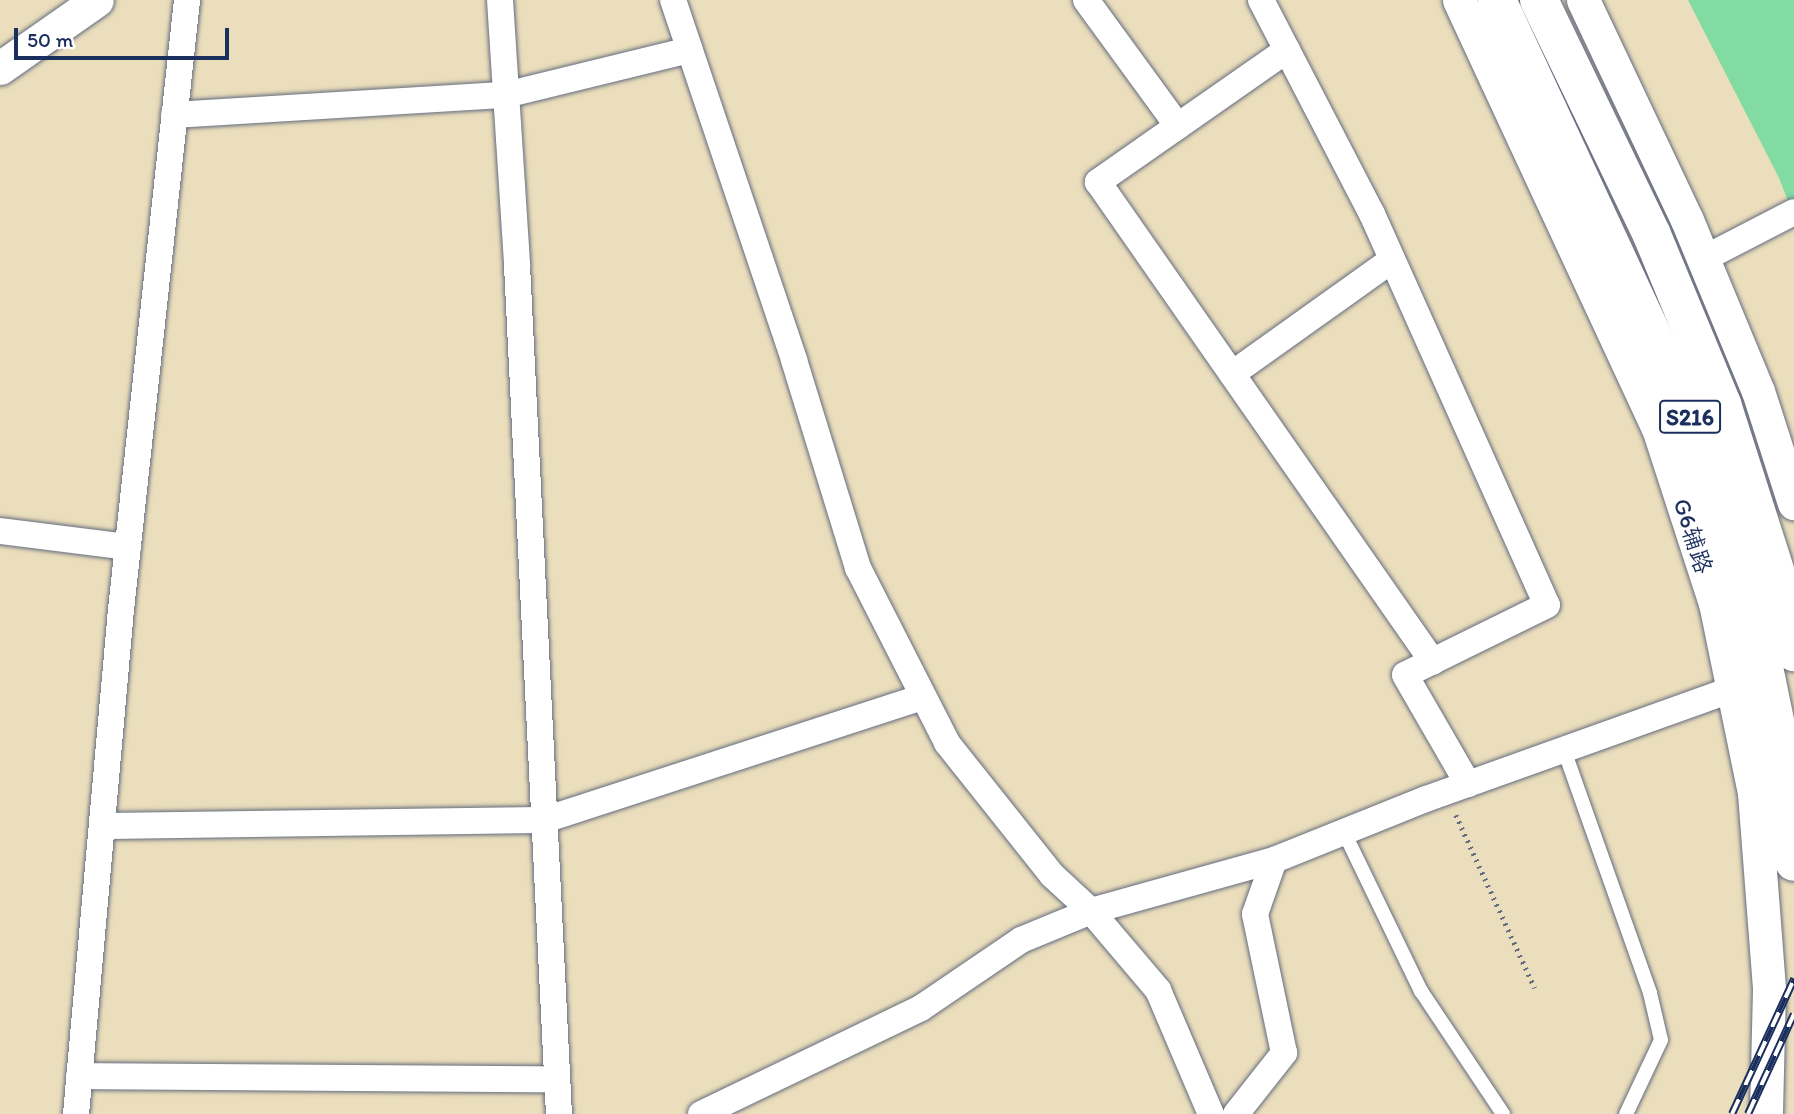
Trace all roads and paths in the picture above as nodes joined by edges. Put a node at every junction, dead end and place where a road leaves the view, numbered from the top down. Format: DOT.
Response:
graph roads {
  1 [pos="97,0"];
  2 [pos="187,0"];
  3 [pos="500,0"];
  4 [pos="673,0"];
  5 [pos="1086,0"];
  6 [pos="1261,0"];
  7 [pos="1459,0"];
  8 [pos="1497,0"];
  9 [pos="1539,0"];
  10 [pos="1583,0"];
  11 [pos="690,50"];
  12 [pos="1287,51"];
  13 [pos="0,68"];
  14 [pos="505,96"];
  15 [pos="174,115"];
  16 [pos="1178,127"];
  17 [pos="1794,212"];
  18 [pos="1703,259"];
  19 [pos="1392,260"];
  20 [pos="1232,374"];
  21 [pos="1794,503"];
  22 [pos="0,531"];
  23 [pos="128,547"];
  24 [pos="1794,652"];
  25 [pos="1433,662"];
  26 [pos="1733,689"];
  27 [pos="923,697"];
  28 [pos="1564,750"];
  29 [pos="1457,788"];
  30 [pos="544,820"];
  31 [pos="102,826"];
  32 [pos="1345,832"];
  33 [pos="1274,860"];
  34 [pos="1794,862"];
  35 [pos="1091,911"];
  36 [pos="1535,988"];
  37 [pos="79,1076"];
  38 [pos="557,1079"];
  39 [pos="76,1114"];
  40 [pos="559,1114"];
  41 [pos="701,1114"];
  42 [pos="1211,1114"];
  43 [pos="1236,1114"];
  44 [pos="1503,1114"];
  45 [pos="1626,1114"];
  46 [pos="1766,1114"];
  1 -- 13 [label="street"];
  2 -- 15 [label="street"];
  3 -- 14 [label="street"];
  4 -- 11 [label="street"];
  5 -- 16 [label="street"];
  6 -- 12 [label="street"];
  7 -- 26 [label="street, G6辅路 / S216"];
  8 -- 34 [label="main road, G6辅路 / S216"];
  9 -- 24 [label="main road, S216"];
  10 -- 18 [label="street, S216"];
  11 -- 14 [label="street"];
  11 -- 27 [label="street"];
  12 -- 16 [label="street"];
  12 -- 19 [label="street"];
  14 -- 15 [label="street"];
  14 -- 30 [label="street"];
  15 -- 23 [label="street"];
  16 -- 20 [label="street"];
  17 -- 18 [label="street"];
  18 -- 21 [label="street, S216"];
  19 -- 20 [label="street"];
  19 -- 25 [label="street"];
  20 -- 25 [label="street"];
  22 -- 23 [label="street"];
  23 -- 31 [label="street"];
  25 -- 29 [label="street"];
  26 -- 28 [label="street"];
  26 -- 46 [label="street, G6辅路 / S216"];
  27 -- 30 [label="street"];
  27 -- 35 [label="street"];
  28 -- 29 [label="street"];
  28 -- 45 [label="lane"];
  29 -- 32 [label="street"];
  29 -- 36 [label="path"];
  30 -- 31 [label="street"];
  30 -- 38 [label="street"];
  31 -- 37 [label="street"];
  32 -- 33 [label="street"];
  32 -- 44 [label="lane"];
  33 -- 35 [label="street"];
  33 -- 43 [label="street"];
  35 -- 41 [label="street"];
  35 -- 42 [label="street"];
  37 -- 38 [label="street"];
  37 -- 39 [label="street"];
  38 -- 40 [label="street"];
}
